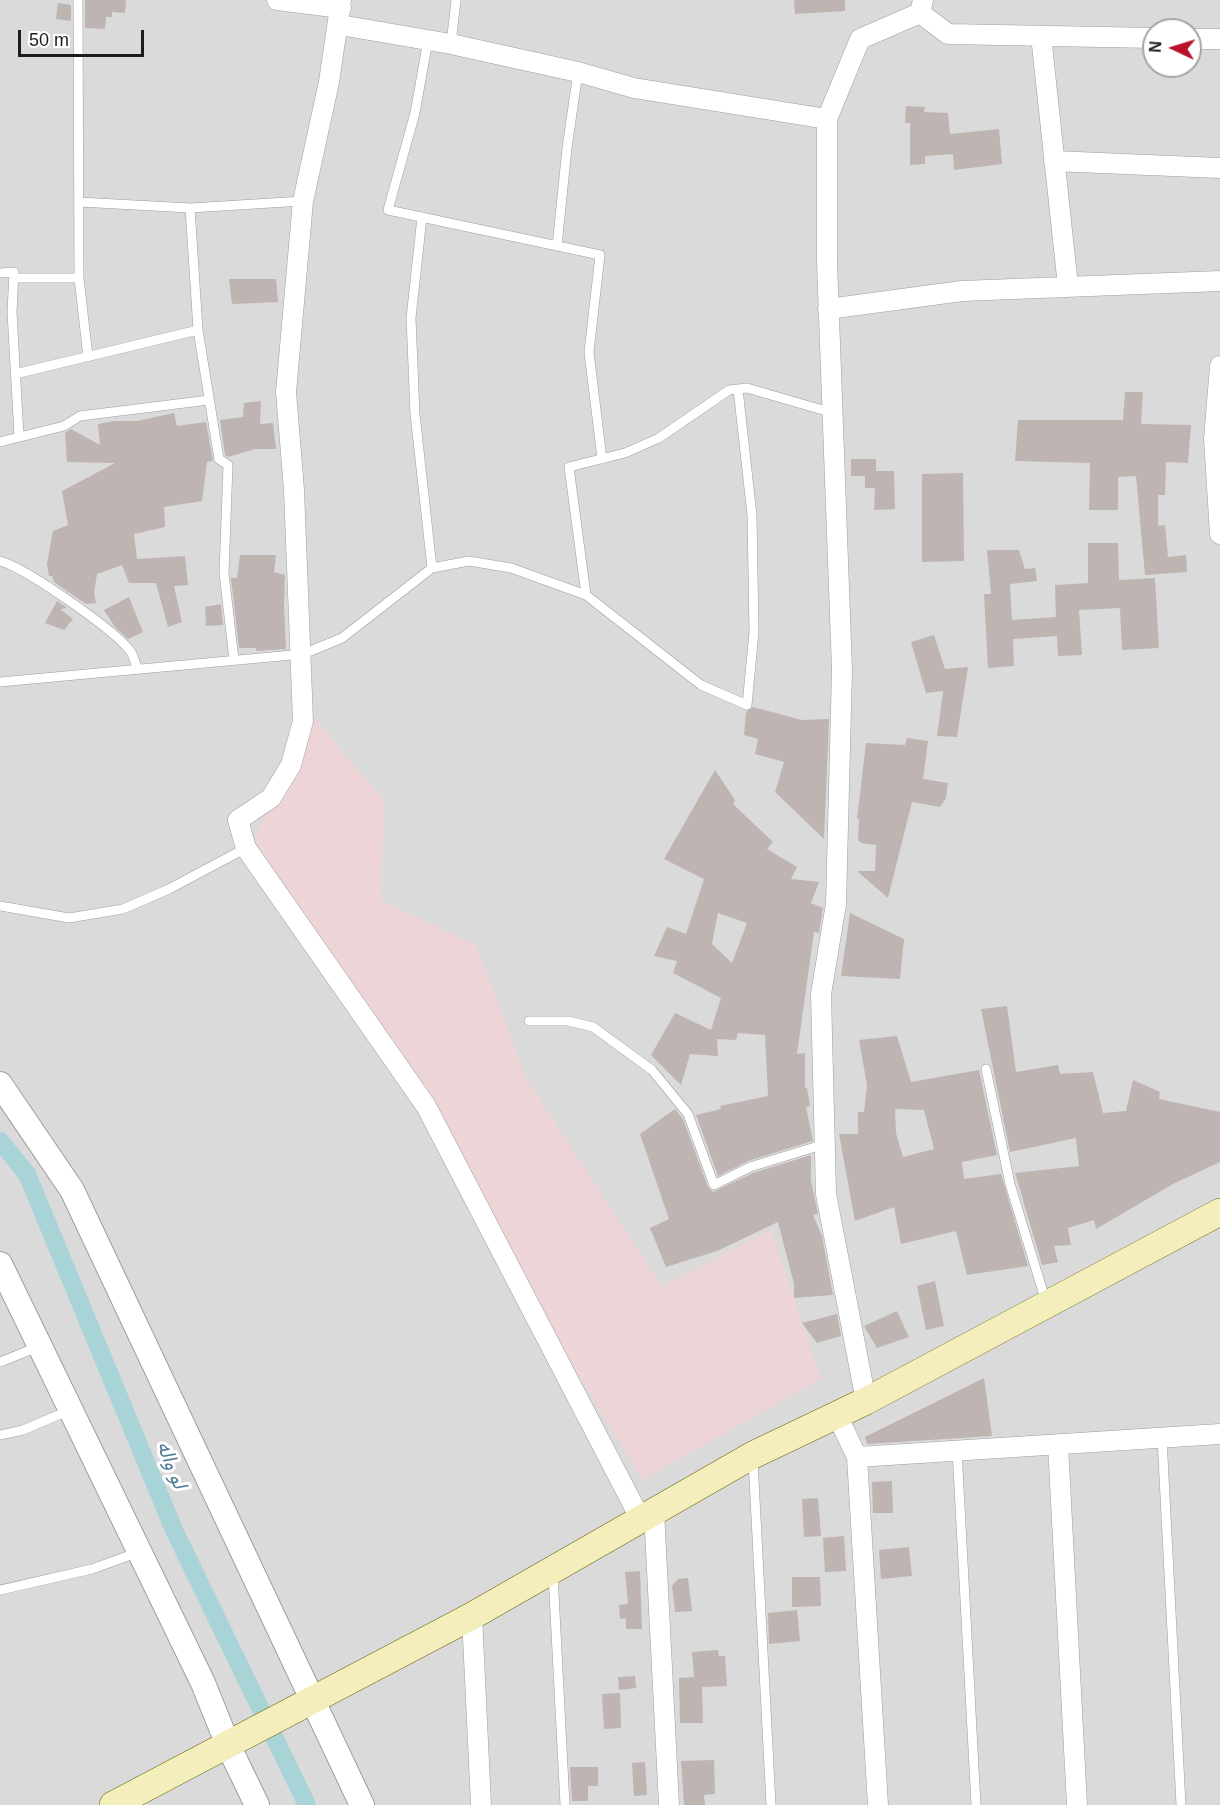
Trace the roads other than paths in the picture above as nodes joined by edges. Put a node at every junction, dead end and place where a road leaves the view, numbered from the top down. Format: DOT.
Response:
graph roads {
  1 [pos="78,0"];
  2 [pos="277,0"];
  3 [pos="456,0"];
  4 [pos="921,7"];
  5 [pos="341,11"];
  6 [pos="1041,36"];
  7 [pos="1142,38"];
  8 [pos="1202,39"];
  9 [pos="1220,39"];
  10 [pos="428,40"];
  11 [pos="450,44"];
  12 [pos="578,72"];
  13 [pos="827,119"];
  14 [pos="1054,161"];
  15 [pos="1220,168"];
  16 [pos="303,201"];
  17 [pos="79,202"];
  18 [pos="190,208"];
  19 [pos="422,217"];
  20 [pos="557,246"];
  21 [pos="0,273"];
  22 [pos="14,278"];
  23 [pos="79,278"];
  24 [pos="1220,281"];
  25 [pos="1068,286"];
  26 [pos="828,309"];
  27 [pos="198,330"];
  28 [pos="88,357"];
  29 [pos="1220,366"];
  30 [pos="15,374"];
  31 [pos="738,389"];
  32 [pos="209,400"];
  33 [pos="834,413"];
  34 [pos="19,436"];
  35 [pos="0,442"];
  36 [pos="602,459"];
  37 [pos="1220,534"];
  38 [pos="0,561"];
  39 [pos="432,568"];
  40 [pos="586,595"];
  41 [pos="234,660"];
  42 [pos="302,663"];
  43 [pos="138,669"];
  44 [pos="0,682"];
  45 [pos="246,848"];
  46 [pos="0,906"];
  47 [pos="529,1021"];
  48 [pos="986,1069"];
  49 [pos="0,1084"];
  50 [pos="825,1144"];
  51 [pos="1220,1212"];
  52 [pos="0,1264"];
  53 [pos="1047,1304"];
  54 [pos="40,1346"];
  55 [pos="0,1362"];
  56 [pos="866,1401"];
  57 [pos="70,1410"];
  58 [pos="837,1415"];
  59 [pos="1220,1434"];
  60 [pos="0,1435"];
  61 [pos="1162,1438"];
  62 [pos="1058,1445"];
  63 [pos="957,1450"];
  64 [pos="753,1455"];
  65 [pos="857,1457"];
  66 [pos="647,1514"];
  67 [pos="139,1552"];
  68 [pos="553,1570"];
  69 [pos="0,1590"];
  70 [pos="472,1616"];
  71 [pos="311,1701"];
  72 [pos="228,1745"];
  73 [pos="113,1805"];
  74 [pos="257,1805"];
  75 [pos="362,1805"];
  76 [pos="481,1805"];
  77 [pos="565,1805"];
  78 [pos="669,1805"];
  79 [pos="771,1805"];
  80 [pos="878,1805"];
  81 [pos="976,1805"];
  82 [pos="1077,1805"];
  83 [pos="1181,1805"];
  1 -- 17 [label="lane"];
  2 -- 5 [label="street"];
  3 -- 11 [label="lane"];
  4 -- 6 [label="street"];
  4 -- 13 [label="street"];
  5 -- 10 [label="street"];
  5 -- 16 [label="street"];
  6 -- 7 [label="street"];
  6 -- 14 [label="street"];
  8 -- 9 [label="street"];
  10 -- 11 [label="street"];
  10 -- 19 [label="lane"];
  11 -- 12 [label="street"];
  12 -- 13 [label="street"];
  12 -- 20 [label="lane"];
  13 -- 26 [label="street"];
  14 -- 15 [label="street"];
  14 -- 25 [label="street"];
  16 -- 18 [label="lane"];
  16 -- 42 [label="street"];
  17 -- 18 [label="lane"];
  17 -- 23 [label="lane"];
  18 -- 27 [label="lane"];
  19 -- 20 [label="lane"];
  19 -- 39 [label="lane"];
  20 -- 36 [label="lane"];
  21 -- 22 [label="lane"];
  22 -- 23 [label="lane"];
  22 -- 30 [label="lane"];
  23 -- 28 [label="lane"];
  24 -- 25 [label="street"];
  25 -- 26 [label="street"];
  26 -- 33 [label="street"];
  27 -- 28 [label="lane"];
  27 -- 32 [label="lane"];
  28 -- 30 [label="lane"];
  29 -- 37 [label="street"];
  30 -- 34 [label="lane"];
  31 -- 33 [label="lane"];
  31 -- 36 [label="lane"];
  31 -- 40 [label="lane"];
  32 -- 34 [label="lane"];
  32 -- 41 [label="lane"];
  33 -- 50 [label="street"];
  34 -- 35 [label="lane"];
  36 -- 40 [label="lane"];
  38 -- 43 [label="lane"];
  39 -- 40 [label="lane"];
  39 -- 42 [label="lane"];
  41 -- 42 [label="lane"];
  41 -- 43 [label="lane"];
  42 -- 45 [label="street"];
  43 -- 44 [label="lane"];
  45 -- 46 [label="lane"];
  45 -- 66 [label="street"];
  47 -- 50 [label="lane"];
  48 -- 53 [label="lane"];
  49 -- 71 [label="street"];
  50 -- 56 [label="street"];
  51 -- 53 [label="main road"];
  52 -- 54 [label="street"];
  53 -- 56 [label="main road"];
  54 -- 55 [label="lane"];
  54 -- 57 [label="street"];
  56 -- 58 [label="main road"];
  57 -- 60 [label="lane"];
  57 -- 67 [label="street"];
  58 -- 64 [label="main road"];
  58 -- 65 [label="street"];
  59 -- 61 [label="street"];
  61 -- 62 [label="street"];
  61 -- 83 [label="lane"];
  62 -- 63 [label="street"];
  62 -- 82 [label="street"];
  63 -- 65 [label="street"];
  63 -- 81 [label="lane"];
  64 -- 66 [label="main road"];
  64 -- 79 [label="lane"];
  65 -- 80 [label="street"];
  66 -- 68 [label="main road"];
  66 -- 78 [label="street"];
  67 -- 69 [label="lane"];
  67 -- 72 [label="street"];
  68 -- 70 [label="main road"];
  68 -- 77 [label="lane"];
  70 -- 71 [label="main road"];
  70 -- 76 [label="street"];
  71 -- 72 [label="main road"];
  71 -- 75 [label="street"];
  72 -- 73 [label="main road"];
  72 -- 74 [label="street"];
}
